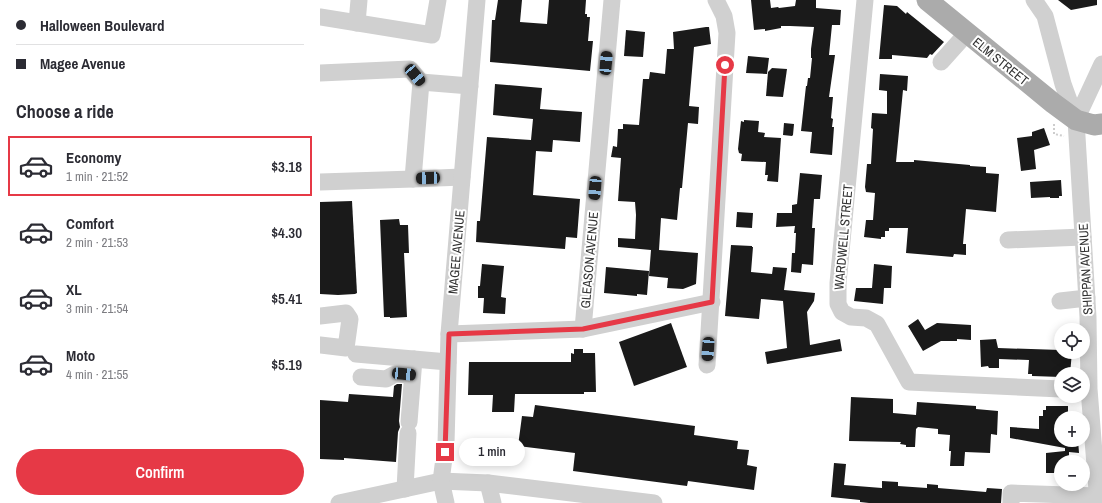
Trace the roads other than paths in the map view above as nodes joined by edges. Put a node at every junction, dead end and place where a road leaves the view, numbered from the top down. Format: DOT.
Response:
graph roads {
  1 [pos="359,0"];
  2 [pos="438,0"];
  3 [pos="477,0"];
  4 [pos="612,0"];
  5 [pos="716,0"];
  6 [pos="864,0"];
  7 [pos="927,0"];
  8 [pos="1034,0"];
  9 [pos="320,18"];
  10 [pos="356,23"];
  11 [pos="967,33"];
  12 [pos="941,62"];
  13 [pos="1102,64"];
  14 [pos="320,73"];
  15 [pos="421,82"];
  16 [pos="470,86"];
  17 [pos="1076,120"];
  18 [pos="1102,124"];
  19 [pos="462,177"];
  20 [pos="412,179"];
  21 [pos="320,182"];
  22 [pos="1083,237"];
  23 [pos="1008,240"];
  24 [pos="1087,298"];
  25 [pos="1060,300"];
  26 [pos="712,302"];
  27 [pos="320,316"];
  28 [pos="583,329"];
  29 [pos="449,334"];
  30 [pos="320,345"];
  31 [pos="356,354"];
  32 [pos="448,362"];
  33 [pos="707,365"];
  34 [pos="413,367"];
  35 [pos="360,377"];
  36 [pos="1091,383"];
  37 [pos="1054,389"];
  38 [pos="440,481"];
  39 [pos="488,483"];
  40 [pos="405,489"];
  41 [pos="1097,500"];
  42 [pos="339,503"];
  43 [pos="446,503"];
  44 [pos="493,503"];
  45 [pos="654,503"];
  46 [pos="1011,503"];
  1 -- 10 [label="street"];
  2 -- 10 [label="street"];
  3 -- 16 [label="street, MAGEE AVENUE"];
  4 -- 28 [label="street, GLEASON AVENUE"];
  5 -- 26 [label="street"];
  6 -- 37 [label="street, WARDWELL STREET"];
  7 -- 11 [label="main road, ELM STREET"];
  8 -- 17 [label="street"];
  9 -- 10 [label="street"];
  11 -- 12 [label="street"];
  11 -- 17 [label="main road, ELM STREET"];
  13 -- 17 [label="street, SHIPPAN AVENUE"];
  14 -- 15 [label="street"];
  15 -- 16 [label="street"];
  15 -- 20 [label="street"];
  16 -- 19 [label="street, MAGEE AVENUE"];
  17 -- 18 [label="main road"];
  17 -- 22 [label="street, SHIPPAN AVENUE"];
  19 -- 20 [label="street"];
  19 -- 29 [label="street, MAGEE AVENUE"];
  20 -- 21 [label="street"];
  22 -- 23 [label="street"];
  22 -- 24 [label="street, SHIPPAN AVENUE"];
  24 -- 25 [label="street"];
  24 -- 36 [label="street, SHIPPAN AVENUE"];
  26 -- 28 [label="street"];
  26 -- 33 [label="street"];
  27 -- 30 [label="street"];
  28 -- 29 [label="street"];
  29 -- 32 [label="street, MAGEE AVENUE"];
  31 -- 34 [label="street"];
  32 -- 34 [label="street"];
  32 -- 38 [label="street, MAGEE AVENUE"];
  34 -- 35 [label="street"];
  34 -- 40 [label="street"];
  36 -- 41 [label="street, SHIPPAN AVENUE"];
  38 -- 39 [label="street"];
  38 -- 40 [label="street"];
  38 -- 43 [label="street, MAGEE AVENUE"];
  39 -- 44 [label="street"];
  39 -- 45 [label="street"];
  40 -- 42 [label="street"];
  41 -- 46 [label="street"];
}
